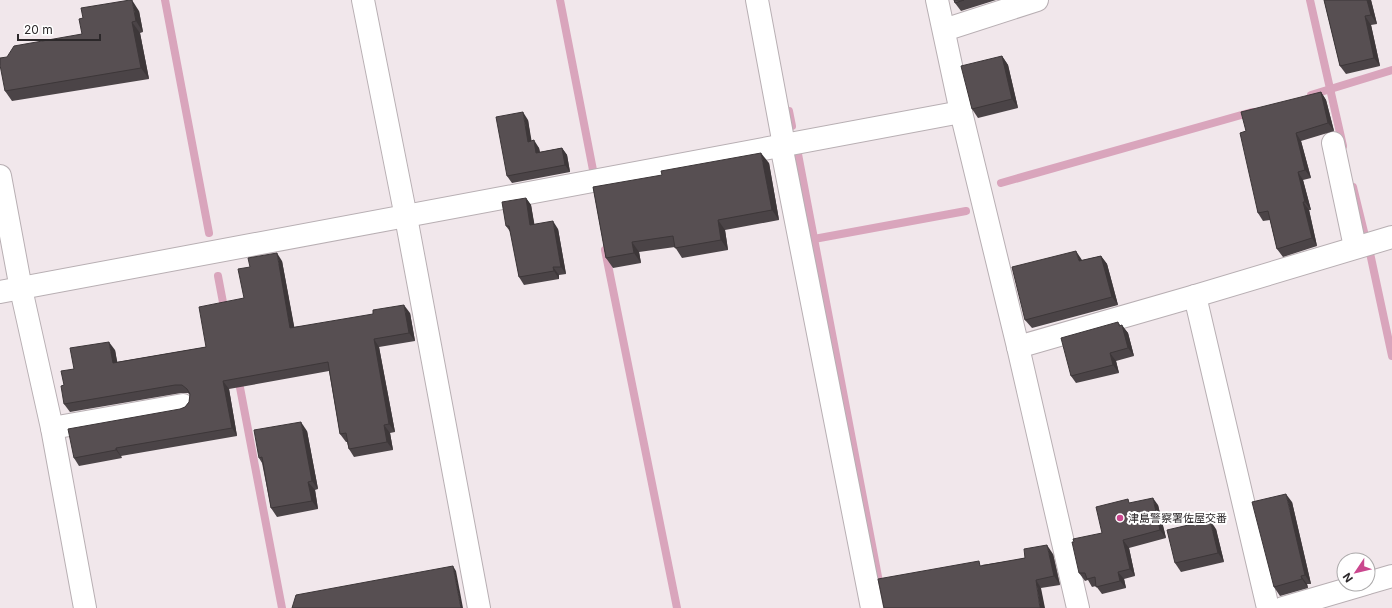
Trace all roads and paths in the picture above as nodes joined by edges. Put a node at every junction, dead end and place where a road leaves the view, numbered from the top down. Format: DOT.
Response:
graph roads {
  1 [pos="363,0"];
  2 [pos="756,0"];
  3 [pos="937,0"];
  4 [pos="1037,0"];
  5 [pos="944,30"];
  6 [pos="961,112"];
  7 [pos="1333,143"];
  8 [pos="784,145"];
  9 [pos="0,176"];
  10 [pos="406,217"];
  11 [pos="1392,237"];
  12 [pos="1355,247"];
  13 [pos="10,290"];
  14 [pos="1196,296"];
  15 [pos="1018,347"];
  16 [pos="183,405"];
  17 [pos="52,428"];
  18 [pos="1392,576"];
  19 [pos="1376,581"];
  20 [pos="1339,592"];
  21 [pos="85,608"];
  22 [pos="479,608"];
  23 [pos="872,608"];
  24 [pos="1078,608"];
  25 [pos="1268,608"];
  26 [pos="1283,608"];
  1 -- 10 [label="street"];
  2 -- 8 [label="street"];
  3 -- 5 [label="street"];
  4 -- 5 [label="street"];
  5 -- 6 [label="street"];
  6 -- 8 [label="street"];
  6 -- 15 [label="street"];
  7 -- 12 [label="street"];
  8 -- 10 [label="street"];
  8 -- 23 [label="street"];
  9 -- 13 [label="street"];
  10 -- 13 [label="street"];
  10 -- 22 [label="street"];
  11 -- 12 [label="street"];
  12 -- 14 [label="street"];
  13 -- 17 [label="street"];
  14 -- 15 [label="street"];
  14 -- 25 [label="street"];
  15 -- 24 [label="street"];
  16 -- 17 [label="street"];
  17 -- 21 [label="street"];
  18 -- 19 [label="street"];
  20 -- 26 [label="street"];
}
